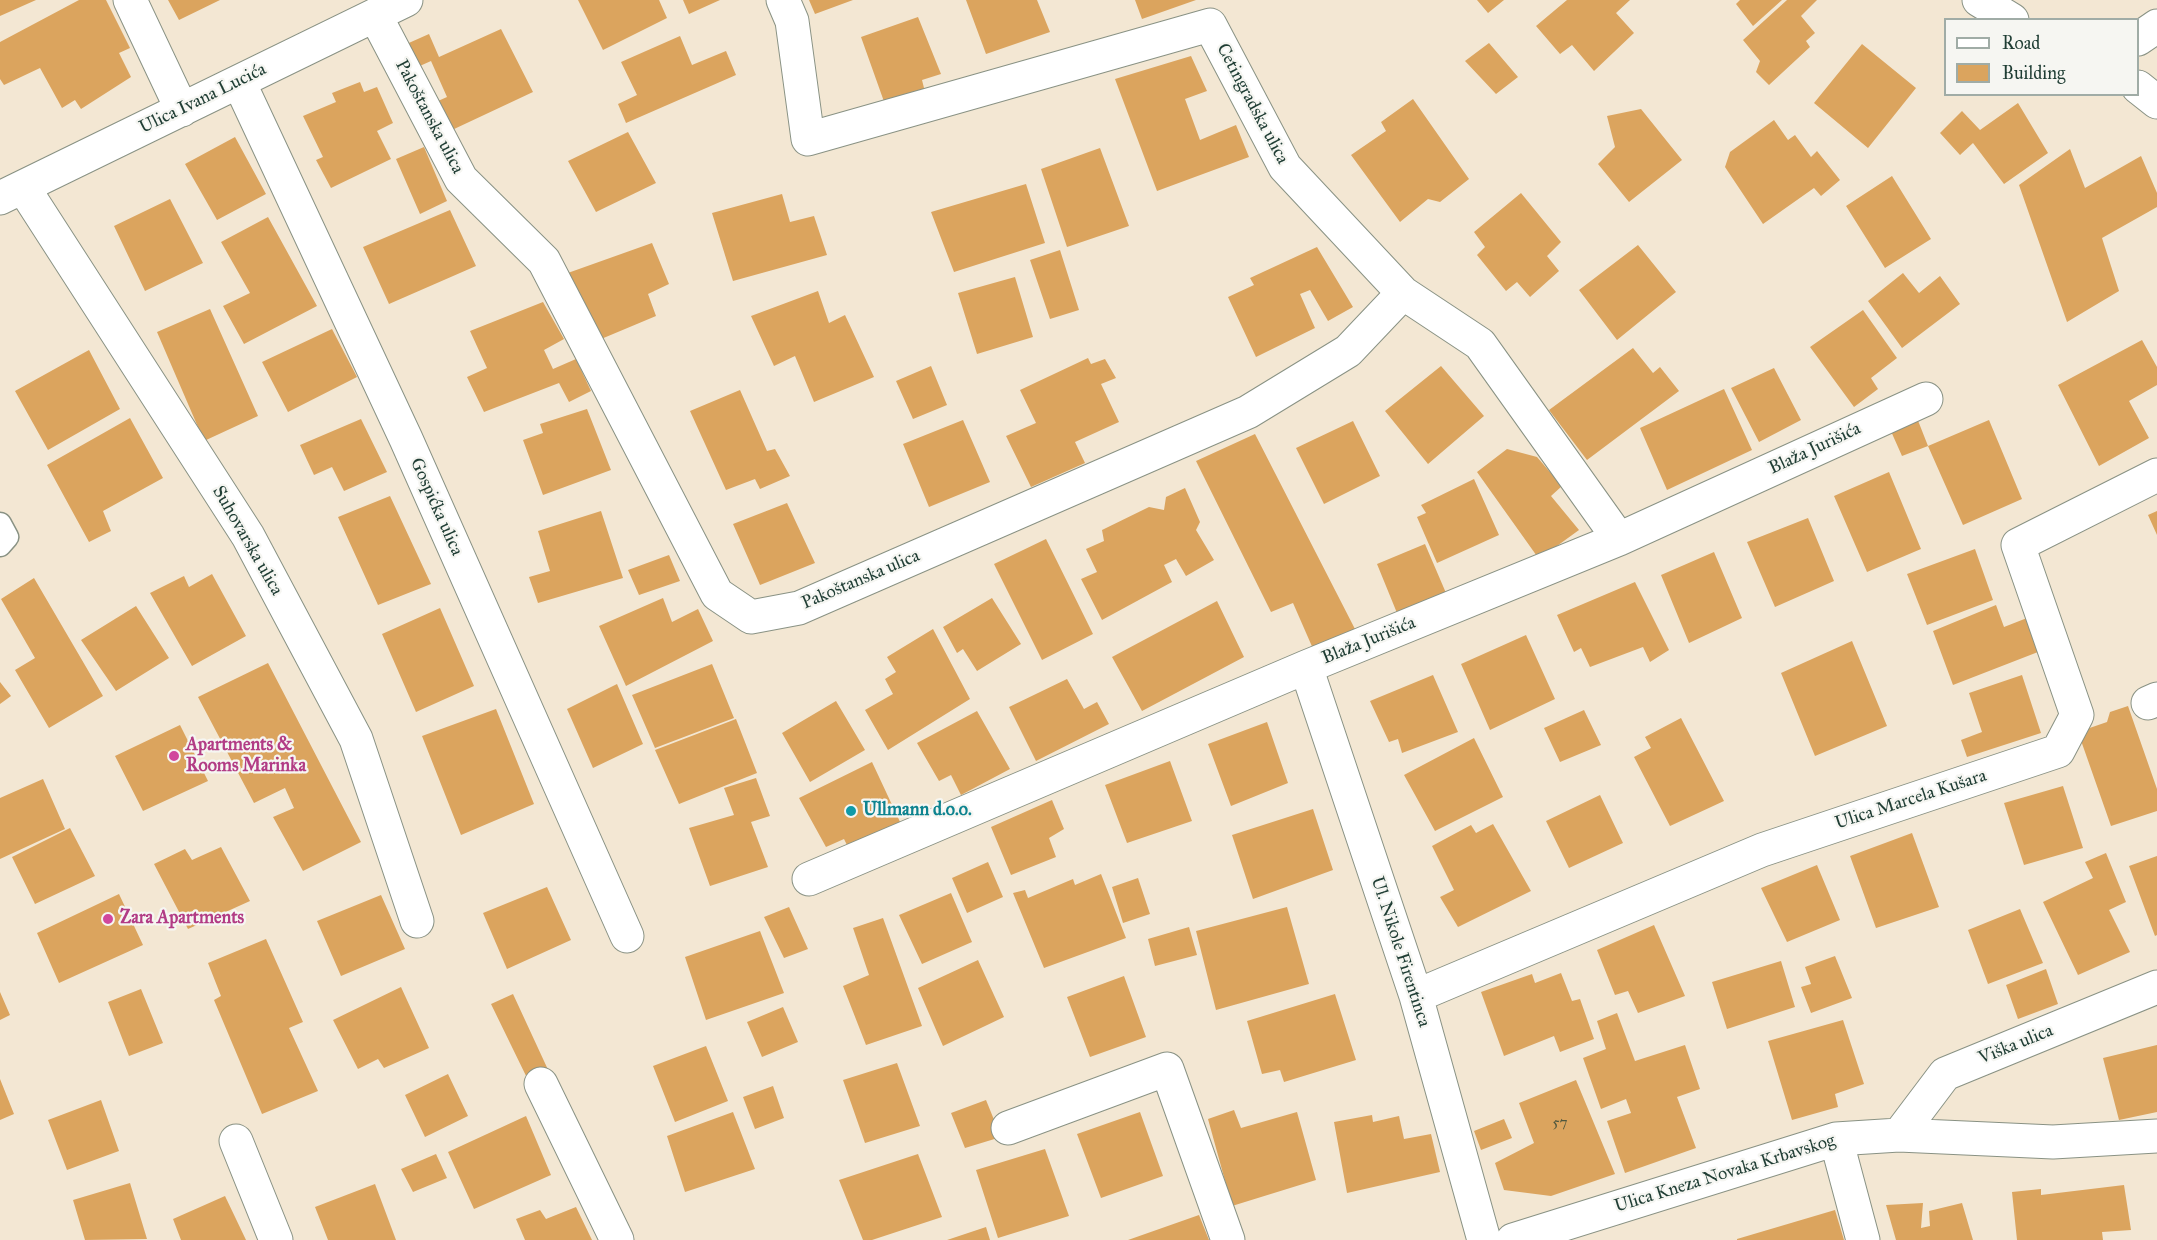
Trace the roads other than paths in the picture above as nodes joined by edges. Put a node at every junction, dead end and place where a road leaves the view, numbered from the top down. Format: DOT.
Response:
graph roads {
  1 [pos="130,0"];
  2 [pos="406,0"];
  3 [pos="783,0"];
  4 [pos="1979,0"];
  5 [pos="375,15"];
  6 [pos="2009,18"];
  7 [pos="2157,26"];
  8 [pos="2139,38"];
  9 [pos="239,82"];
  10 [pos="2139,88"];
  11 [pos="2157,102"];
  12 [pos="182,110"];
  13 [pos="11,193"];
  14 [pos="1403,293"];
  15 [pos="1926,399"];
  16 [pos="2157,475"];
  17 [pos="0,524"];
  18 [pos="1619,539"];
  19 [pos="0,545"];
  20 [pos="1306,667"];
  21 [pos="809,879"];
  22 [pos="417,921"];
  23 [pos="627,936"];
  24 [pos="2157,987"];
  25 [pos="1416,996"];
  26 [pos="541,1084"];
  27 [pos="1008,1128"];
  28 [pos="1899,1135"];
  29 [pos="2157,1136"];
  30 [pos="1836,1139"];
  31 [pos="236,1141"];
  32 [pos="1593,1228"];
  33 [pos="276,1240"];
  34 [pos="617,1240"];
  35 [pos="1228,1240"];
  36 [pos="1484,1240"];
  37 [pos="1513,1240"];
  38 [pos="1863,1240"];
  1 -- 12 [label="street"];
  2 -- 5 [label="street, Ulica Ivana Lucića"];
  3 -- 14 [label="street, Cetingradska ulica"];
  4 -- 6 [label="street"];
  5 -- 9 [label="street, Ulica Ivana Lucića"];
  5 -- 14 [label="street, Pakoštanska ulica"];
  7 -- 8 [label="street"];
  9 -- 12 [label="street, Ulica Ivana Lucića"];
  9 -- 23 [label="street, Gospićka ulica"];
  10 -- 11 [label="street"];
  12 -- 13 [label="street, Ulica Ivana Lucića"];
  13 -- 22 [label="street, Suhovarska ulica"];
  14 -- 18 [label="street, Cetingradska ulica"];
  15 -- 18 [label="street, Blaža Jurišića"];
  16 -- 25 [label="street, Ulica Marcela Kušara"];
  17 -- 19 [label="lane"];
  18 -- 20 [label="street, Blaža Jurišića"];
  20 -- 21 [label="street, Blaža Jurišića"];
  20 -- 25 [label="street, Ul. Nikole Firentinca"];
  24 -- 28 [label="street, Viška ulica"];
  25 -- 36 [label="street, Ul. Nikole Firentinca"];
  26 -- 34 [label="street"];
  27 -- 35 [label="street"];
  28 -- 29 [label="street, Ulica Kneza Novaka Krbavskog"];
  28 -- 30 [label="street, Ulica Kneza Novaka Krbavskog"];
  30 -- 32 [label="street, Ulica Kneza Novaka Krbavskog"];
  30 -- 38 [label="street"];
  31 -- 33 [label="street"];
  32 -- 37 [label="street, Ulica Kneza Novaka Krbavskog"];
}
